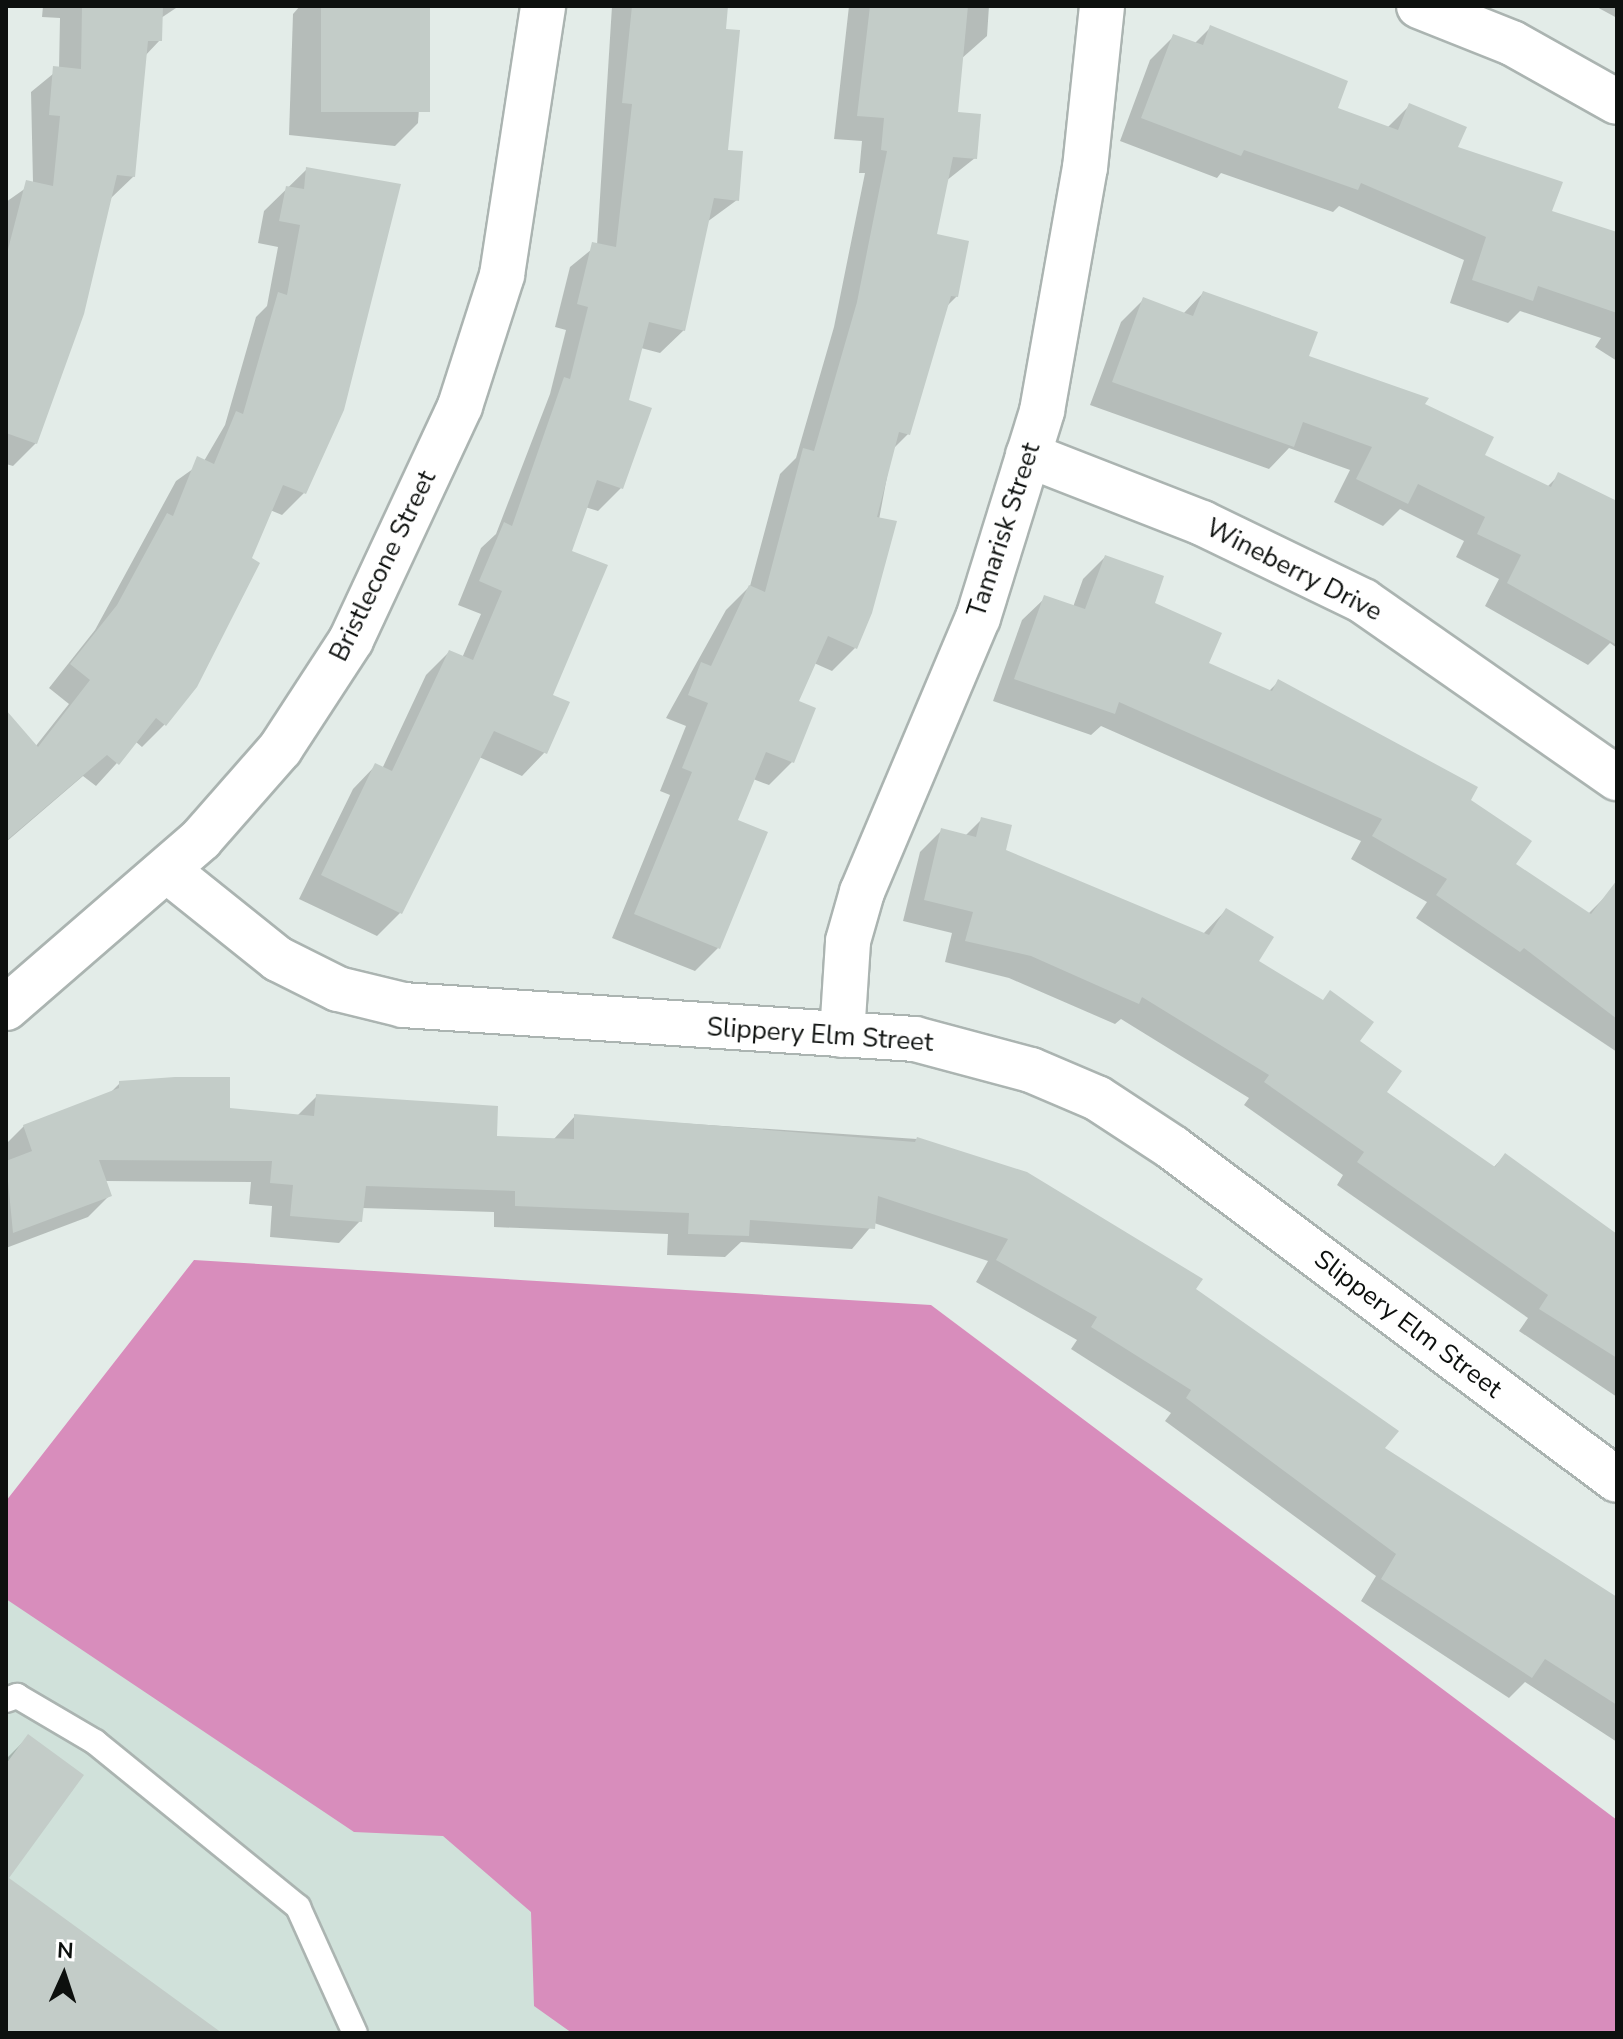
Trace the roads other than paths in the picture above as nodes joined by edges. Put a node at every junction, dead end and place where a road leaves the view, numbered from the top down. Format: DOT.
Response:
graph roads {
  1 [pos="543,6"];
  2 [pos="1102,6"];
  3 [pos="1419,6"];
  4 [pos="1617,102"];
  5 [pos="1028,455"];
  6 [pos="1617,778"];
  7 [pos="168,871"];
  8 [pos="6,1008"];
  9 [pos="842,1035"];
  10 [pos="1617,1480"];
  11 [pos="6,1700"];
  12 [pos="355,2033"];
  1 -- 7 [label="street, Bristlecone Street"];
  2 -- 5 [label="street, Tamarisk Street"];
  3 -- 4 [label="street"];
  5 -- 6 [label="street, Wineberry Drive"];
  5 -- 9 [label="street, Tamarisk Street"];
  7 -- 8 [label="street, Bristlecone Street"];
  7 -- 9 [label="street, Slippery Elm Street"];
  9 -- 10 [label="street, Slippery Elm Street"];
  11 -- 12 [label="lane"];
}
